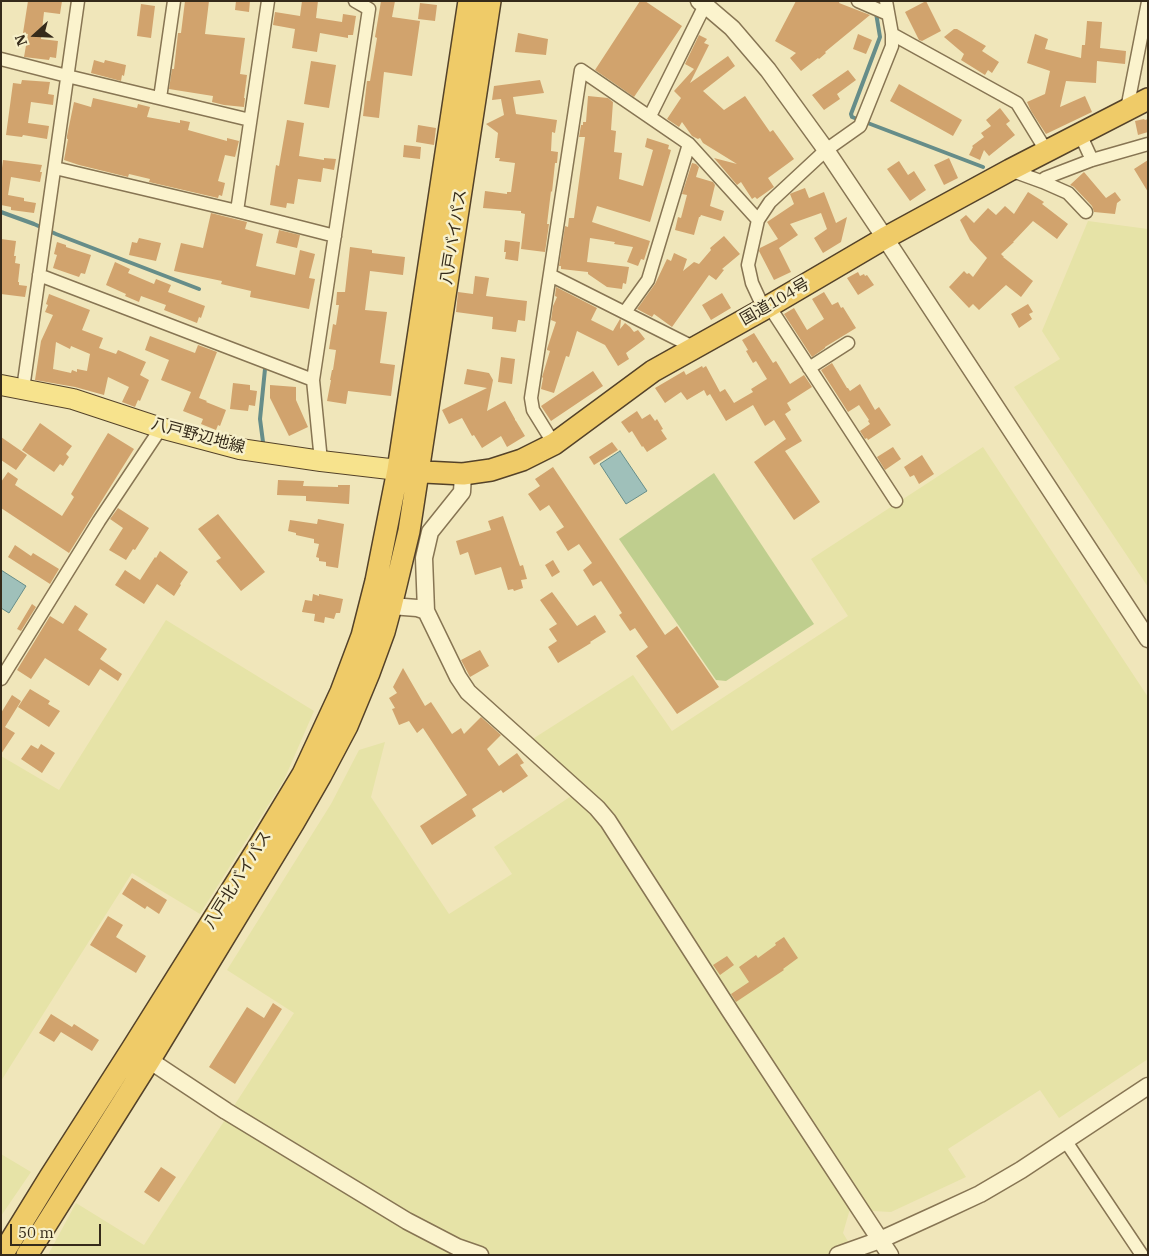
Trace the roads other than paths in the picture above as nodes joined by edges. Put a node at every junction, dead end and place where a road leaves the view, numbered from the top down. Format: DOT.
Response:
graph roads {
  1 [pos="78,1"];
  2 [pos="174,1"];
  3 [pos="268,1"];
  4 [pos="355,1"];
  5 [pos="469,1"];
  6 [pos="490,1"];
  7 [pos="858,1"];
  8 [pos="704,2"];
  9 [pos="1148,2"];
  10 [pos="887,8"];
  11 [pos="892,34"];
  12 [pos="1,59"];
  13 [pos="66,76"];
  14 [pos="160,98"];
  15 [pos="1148,98"];
  16 [pos="1127,109"];
  17 [pos="650,116"];
  18 [pos="250,120"];
  19 [pos="1080,134"];
  20 [pos="689,144"];
  21 [pos="1148,144"];
  22 [pos="826,150"];
  23 [pos="1047,152"];
  24 [pos="1092,160"];
  25 [pos="55,168"];
  26 [pos="1010,170"];
  27 [pos="1043,182"];
  28 [pos="237,211"];
  29 [pos="1086,212"];
  30 [pos="758,220"];
  31 [pos="335,236"];
  32 [pos="885,238"];
  33 [pos="39,275"];
  34 [pos="550,275"];
  35 [pos="766,307"];
  36 [pos="625,312"];
  37 [pos="848,343"];
  38 [pos="695,348"];
  39 [pos="809,368"];
  40 [pos="312,380"];
  41 [pos="1,385"];
  42 [pos="23,389"];
  43 [pos="161,428"];
  44 [pos="554,444"];
  45 [pos="320,461"];
  46 [pos="408,471"];
  47 [pos="463,474"];
  48 [pos="896,501"];
  49 [pos="391,606"];
  50 [pos="426,611"];
  51 [pos="1148,639"];
  52 [pos="1,680"];
  53 [pos="141,1055"];
  54 [pos="1148,1086"];
  55 [pos="1065,1140"];
  56 [pos="28,1212"];
  57 [pos="880,1240"];
  58 [pos="1,1246"];
  59 [pos="28,1253"];
  60 [pos="2,1255"];
  61 [pos="480,1255"];
  62 [pos="838,1255"];
  63 [pos="890,1255"];
  64 [pos="1142,1255"];
  1 -- 13 [label="street"];
  2 -- 14 [label="street"];
  3 -- 18 [label="street"];
  4 -- 31 [label="street"];
  5 -- 46 [label="highway, 八戸バイパス"];
  6 -- 46 [label="highway, 八戸バイパス"];
  7 -- 10 [label="street"];
  8 -- 17 [label="street"];
  8 -- 22 [label="street"];
  9 -- 16 [label="street"];
  10 -- 11 [label="street"];
  11 -- 22 [label="street"];
  11 -- 23 [label="street"];
  12 -- 13 [label="street"];
  13 -- 14 [label="street"];
  13 -- 25 [label="street"];
  14 -- 18 [label="street"];
  15 -- 16 [label="highway, 国道104号"];
  16 -- 19 [label="highway, 国道104号"];
  17 -- 20 [label="street"];
  17 -- 34 [label="street"];
  18 -- 28 [label="street"];
  19 -- 23 [label="highway, 国道104号"];
  19 -- 24 [label="street"];
  20 -- 30 [label="street"];
  20 -- 36 [label="street"];
  21 -- 24 [label="street"];
  22 -- 30 [label="street"];
  22 -- 32 [label="street"];
  23 -- 26 [label="highway, 国道104号"];
  24 -- 27 [label="street"];
  25 -- 28 [label="street"];
  25 -- 33 [label="street"];
  26 -- 27 [label="street"];
  26 -- 32 [label="highway, 国道104号"];
  27 -- 29 [label="street"];
  28 -- 31 [label="street"];
  30 -- 35 [label="street"];
  31 -- 40 [label="street"];
  32 -- 35 [label="highway, 国道104号"];
  32 -- 51 [label="street"];
  33 -- 40 [label="street"];
  33 -- 42 [label="street"];
  34 -- 36 [label="street"];
  34 -- 44 [label="street"];
  35 -- 38 [label="highway, 国道104号"];
  35 -- 39 [label="street"];
  36 -- 38 [label="street"];
  37 -- 39 [label="street"];
  38 -- 44 [label="highway, 国道104号"];
  39 -- 48 [label="street"];
  40 -- 45 [label="street"];
  41 -- 42 [label="main road, 八戸野辺地線"];
  42 -- 43 [label="main road, 八戸野辺地線"];
  43 -- 45 [label="main road, 八戸野辺地線"];
  43 -- 52 [label="street"];
  44 -- 47 [label="highway, 国道104号"];
  45 -- 46 [label="main road, 八戸野辺地線"];
  46 -- 47 [label="highway, 国道104号"];
  46 -- 49 [label="highway, 八戸北バイパス"];
  46 -- 53 [label="highway, 八戸北バイパス"];
  47 -- 50 [label="street"];
  49 -- 50 [label="street"];
  49 -- 53 [label="highway, 八戸北バイパス"];
  50 -- 57 [label="street"];
  53 -- 56 [label="highway, 八戸北バイパス"];
  53 -- 59 [label="highway, 八戸北バイパス"];
  53 -- 61 [label="street"];
  54 -- 55 [label="street"];
  55 -- 57 [label="street"];
  55 -- 64 [label="street"];
  56 -- 58 [label="highway"];
  56 -- 60 [label="highway, 八戸北バイパス"];
  57 -- 62 [label="street"];
  57 -- 63 [label="street"];
}
